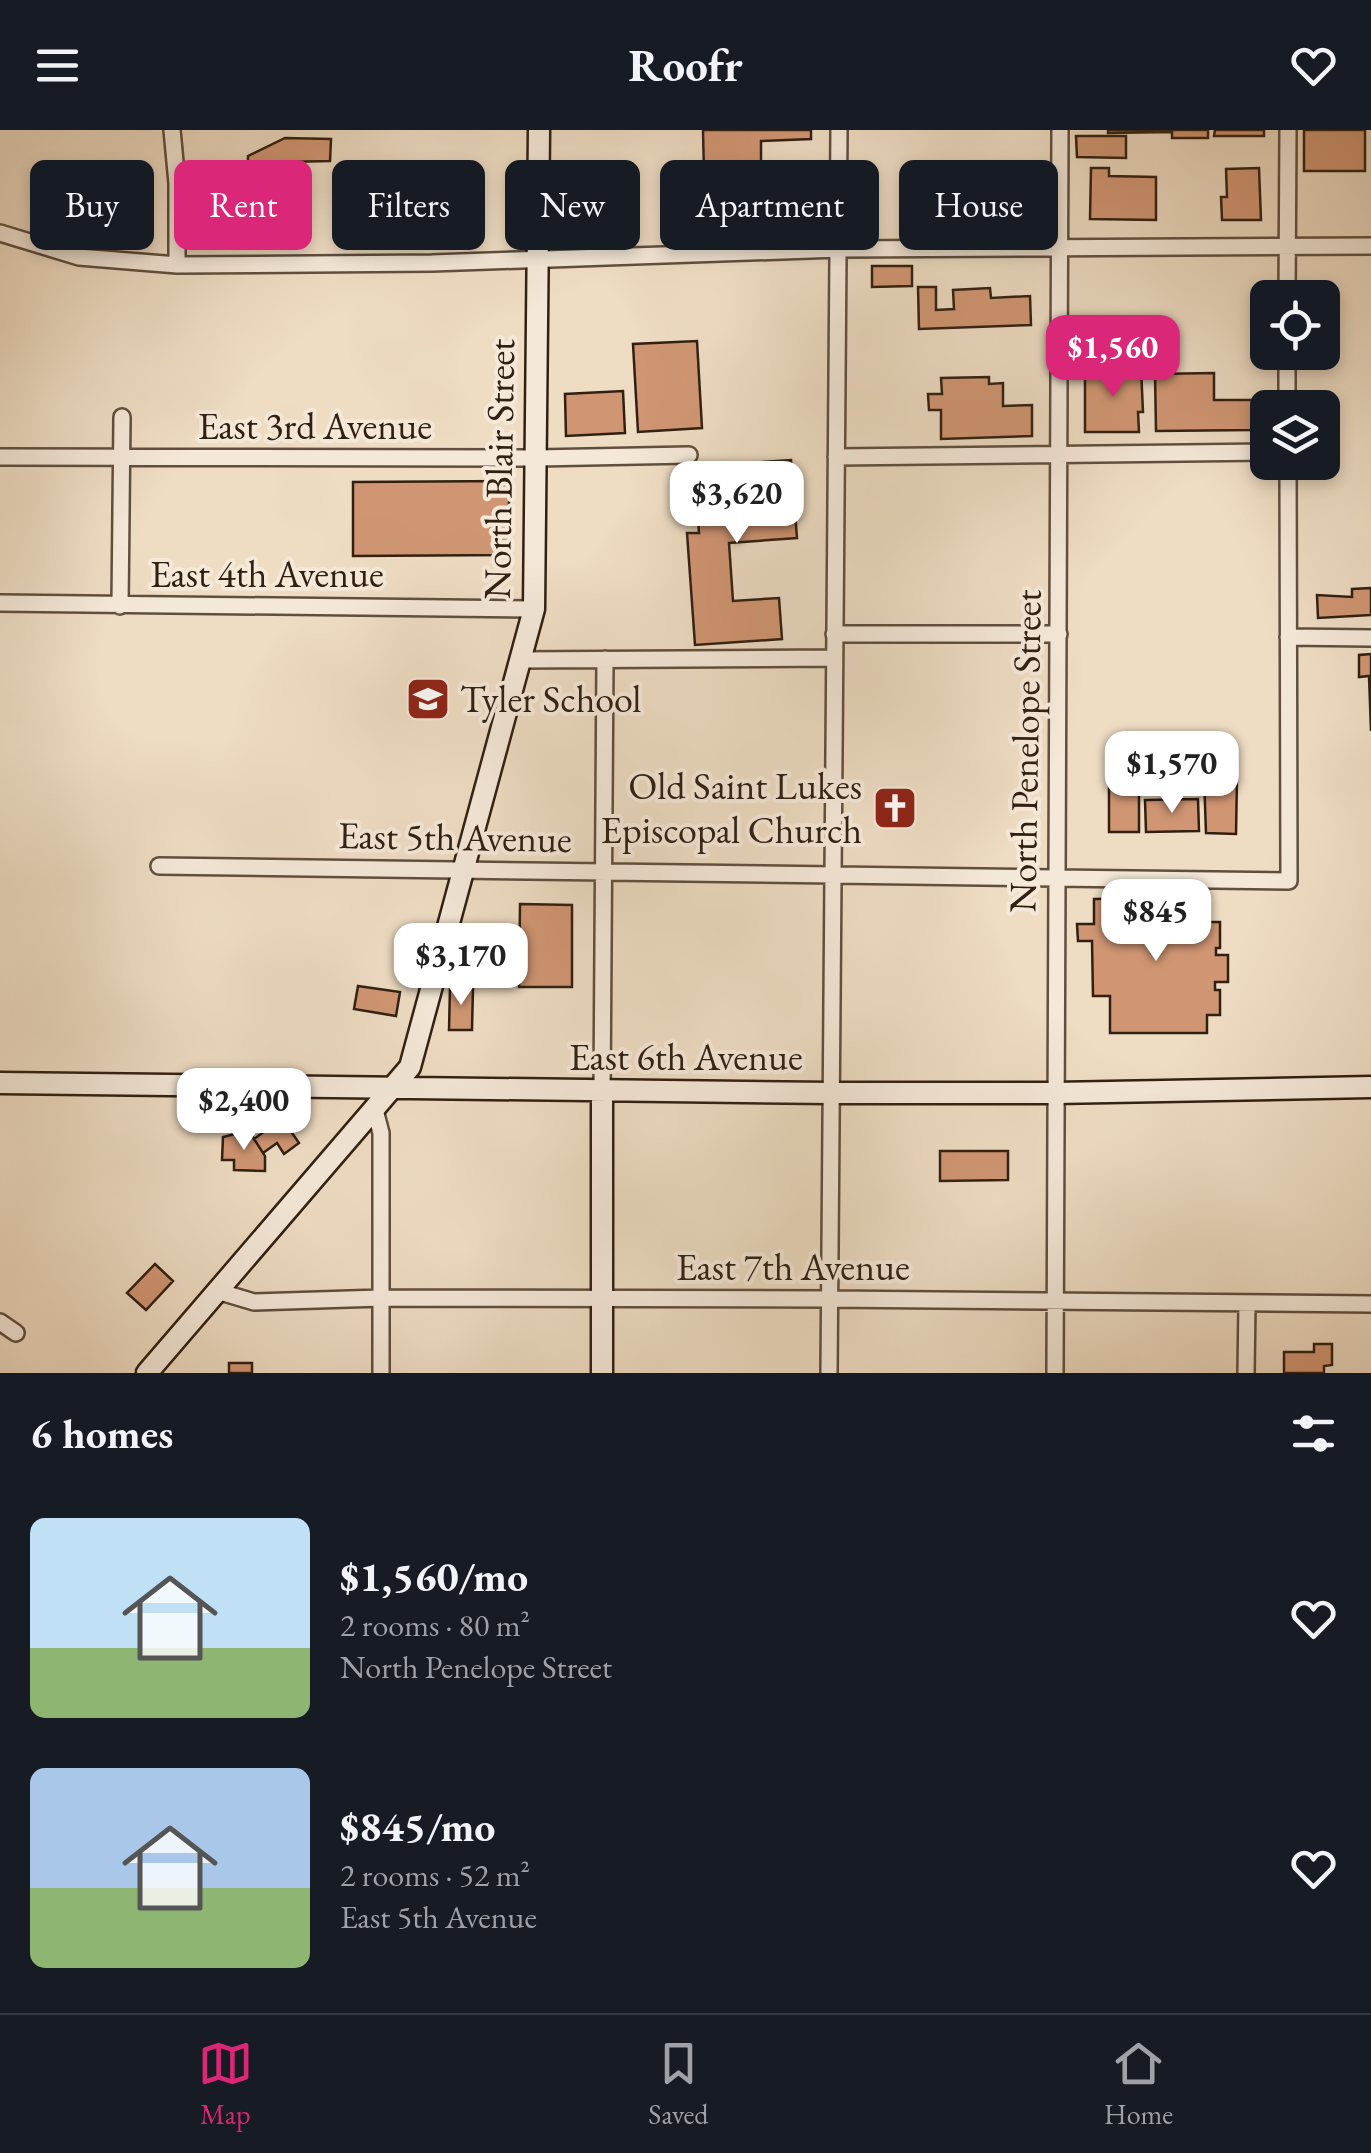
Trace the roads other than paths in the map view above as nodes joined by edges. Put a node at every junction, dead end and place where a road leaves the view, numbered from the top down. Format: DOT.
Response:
graph roads {
  1 [pos="172,130"];
  2 [pos="539,130"];
  3 [pos="839,130"];
  4 [pos="1060,130"];
  5 [pos="1288,130"];
  6 [pos="839,160"];
  7 [pos="0,233"];
  8 [pos="1371,246"];
  9 [pos="1286,247"];
  10 [pos="879,249"];
  11 [pos="1060,249"];
  12 [pos="805,250"];
  13 [pos="838,250"];
  14 [pos="538,258"];
  15 [pos="177,265"];
  16 [pos="1287,280"];
  17 [pos="122,417"];
  18 [pos="1250,452"];
  19 [pos="689,454"];
  20 [pos="1059,454"];
  21 [pos="0,457"];
  22 [pos="836,457"];
  23 [pos="122,458"];
  24 [pos="537,458"];
  25 [pos="1288,480"];
  26 [pos="0,604"];
  27 [pos="120,606"];
  28 [pos="534,609"];
  29 [pos="834,634"];
  30 [pos="1059,634"];
  31 [pos="1288,637"];
  32 [pos="1371,638"];
  33 [pos="834,658"];
  34 [pos="519,660"];
  35 [pos="605,660"];
  36 [pos="159,866"];
  37 [pos="461,870"];
  38 [pos="603,873"];
  39 [pos="832,876"];
  40 [pos="1056,877"];
  41 [pos="0,1084"];
  42 [pos="1371,1087"];
  43 [pos="393,1088"];
  44 [pos="602,1092"];
  45 [pos="830,1093"];
  46 [pos="1056,1093"];
  47 [pos="375,1110"];
  48 [pos="217,1291"];
  49 [pos="381,1298"];
  50 [pos="829,1299"];
  51 [pos="602,1300"];
  52 [pos="1055,1301"];
  53 [pos="1247,1304"];
  54 [pos="1371,1304"];
  55 [pos="0,1322"];
  56 [pos="16,1333"];
  57 [pos="147,1373"];
  58 [pos="381,1373"];
  59 [pos="602,1373"];
  60 [pos="829,1373"];
  61 [pos="1054,1373"];
  62 [pos="1246,1373"];
  1 -- 15 [label="street"];
  2 -- 14 [label="street, North Blair Street"];
  3 -- 6 [label="street"];
  4 -- 11 [label="street, North Penelope Street"];
  5 -- 9 [label="street"];
  7 -- 15 [label="street"];
  8 -- 9 [label="street"];
  9 -- 11 [label="street"];
  9 -- 16 [label="street"];
  10 -- 11 [label="street"];
  11 -- 20 [label="street, North Penelope Street"];
  12 -- 14 [label="street"];
  13 -- 22 [label="street"];
  14 -- 15 [label="street"];
  14 -- 24 [label="street, North Blair Street"];
  17 -- 23 [label="street"];
  18 -- 20 [label="street"];
  19 -- 24 [label="street, East 3rd Avenue"];
  20 -- 22 [label="street"];
  20 -- 30 [label="street, North Penelope Street"];
  21 -- 23 [label="street, East 3rd Avenue"];
  22 -- 29 [label="street"];
  23 -- 24 [label="street, East 3rd Avenue"];
  23 -- 27 [label="street"];
  24 -- 28 [label="street, North Blair Street"];
  25 -- 31 [label="street"];
  26 -- 27 [label="street, East 4th Avenue"];
  27 -- 28 [label="street, East 4th Avenue"];
  28 -- 34 [label="street, North Blair Street"];
  29 -- 30 [label="street"];
  29 -- 33 [label="street"];
  30 -- 40 [label="street, North Penelope Street"];
  31 -- 32 [label="street"];
  31 -- 40 [label="street, East 5th Avenue"];
  33 -- 35 [label="street"];
  33 -- 39 [label="street"];
  34 -- 35 [label="street"];
  34 -- 37 [label="street, North Blair Street"];
  35 -- 38 [label="street"];
  36 -- 37 [label="street, East 5th Avenue"];
  37 -- 38 [label="street, East 5th Avenue"];
  37 -- 43 [label="street, North Blair Street"];
  38 -- 39 [label="street, East 5th Avenue"];
  38 -- 44 [label="street"];
  39 -- 40 [label="street, East 5th Avenue"];
  39 -- 45 [label="street"];
  40 -- 46 [label="street, North Penelope Street"];
  41 -- 43 [label="street, East 6th Avenue"];
  42 -- 46 [label="street, East 6th Avenue"];
  43 -- 44 [label="street, East 6th Avenue"];
  43 -- 47 [label="street, North Blair Street"];
  44 -- 45 [label="street, East 6th Avenue"];
  44 -- 51 [label="street"];
  45 -- 46 [label="street, East 6th Avenue"];
  45 -- 50 [label="street"];
  46 -- 52 [label="street, North Penelope Street"];
  47 -- 48 [label="street, North Blair Street"];
  47 -- 49 [label="street"];
  48 -- 49 [label="street, East 7th Avenue"];
  48 -- 57 [label="street, North Blair Street"];
  49 -- 51 [label="street, East 7th Avenue"];
  49 -- 58 [label="street"];
  50 -- 51 [label="street, East 7th Avenue"];
  50 -- 52 [label="street, East 7th Avenue"];
  50 -- 60 [label="street"];
  51 -- 59 [label="street"];
  52 -- 53 [label="street, East 7th Avenue"];
  52 -- 61 [label="street, North Penelope Street"];
  53 -- 54 [label="street, East 7th Avenue"];
  53 -- 62 [label="street"];
  55 -- 56 [label="street"];
}
